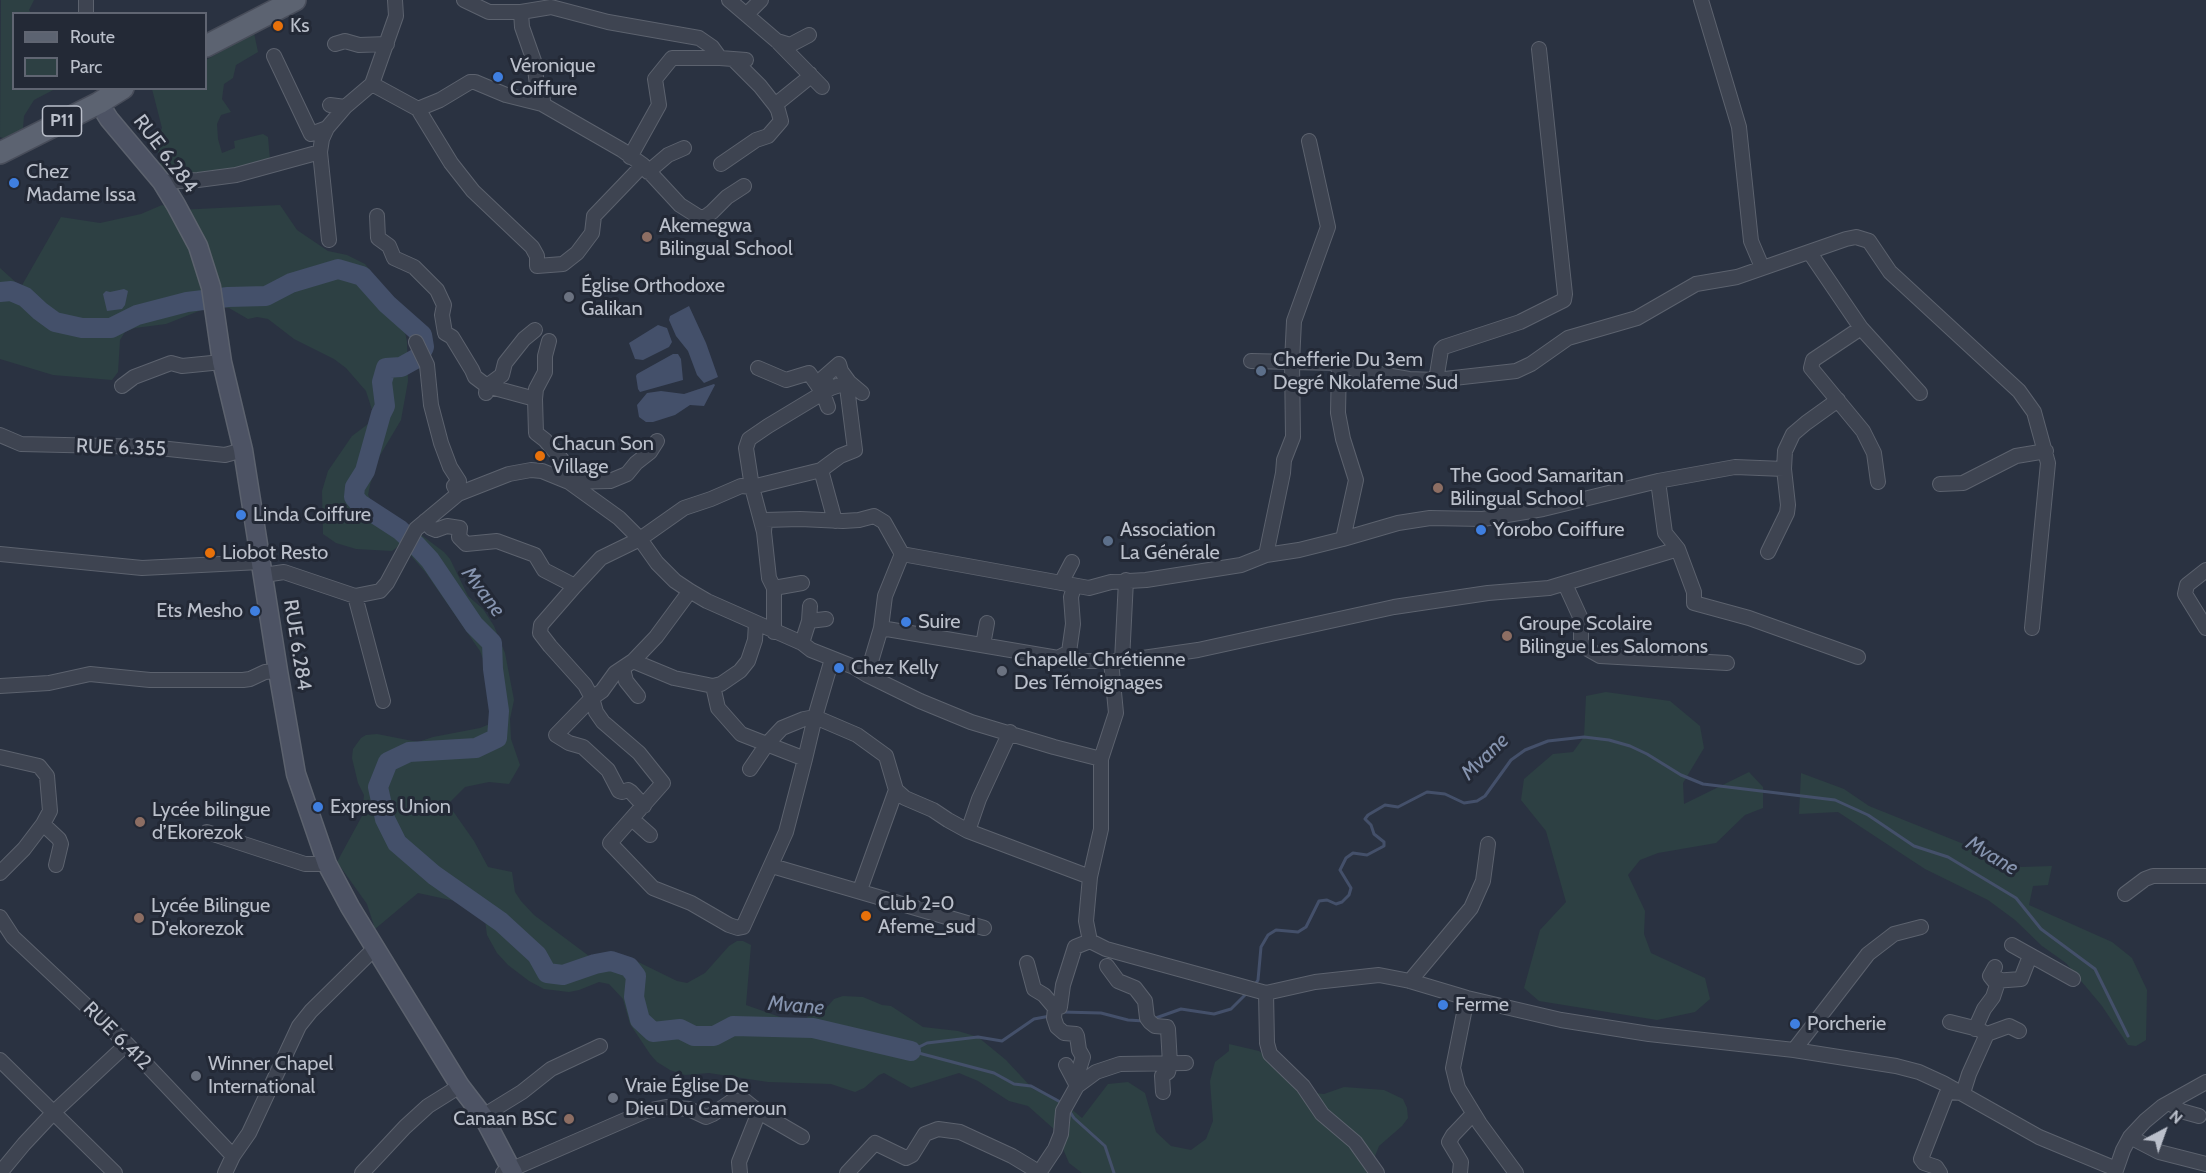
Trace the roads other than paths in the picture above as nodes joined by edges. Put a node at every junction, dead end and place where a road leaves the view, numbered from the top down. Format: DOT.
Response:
graph roads {
  1 [pos="295,0"];
  2 [pos="395,0"];
  3 [pos="464,0"];
  4 [pos="729,0"];
  5 [pos="761,0"];
  6 [pos="1701,0"];
  7 [pos="553,4"];
  8 [pos="521,12"];
  9 [pos="747,14"];
  10 [pos="809,35"];
  11 [pos="777,40"];
  12 [pos="334,44"];
  13 [pos="387,44"];
  14 [pos="207,45"];
  15 [pos="1539,49"];
  16 [pos="274,56"];
  17 [pos="733,59"];
  18 [pos="810,74"];
  19 [pos="372,84"];
  20 [pos="822,87"];
  21 [pos="120,90"];
  22 [pos="99,104"];
  23 [pos="542,104"];
  24 [pos="330,105"];
  25 [pos="775,105"];
  26 [pos="345,106"];
  27 [pos="418,109"];
  28 [pos="327,128"];
  29 [pos="1309,141"];
  30 [pos="684,148"];
  31 [pos="320,152"];
  32 [pos="0,153"];
  33 [pos="630,157"];
  34 [pos="721,164"];
  35 [pos="646,169"];
  36 [pos="162,182"];
  37 [pos="744,186"];
  38 [pos="377,216"];
  39 [pos="329,240"];
  40 [pos="1810,253"];
  41 [pos="1762,267"];
  42 [pos="1861,328"];
  43 [pos="536,330"];
  44 [pos="549,341"];
  45 [pos="416,342"];
  46 [pos="1251,361"];
  47 [pos="222,362"];
  48 [pos="1292,362"];
  49 [pos="1339,363"];
  50 [pos="758,368"];
  51 [pos="1436,380"];
  52 [pos="849,382"];
  53 [pos="122,386"];
  54 [pos="486,390"];
  55 [pos="827,391"];
  56 [pos="862,393"];
  57 [pos="1920,393"];
  58 [pos="535,399"];
  59 [pos="1838,400"];
  60 [pos="828,407"];
  61 [pos="0,435"];
  62 [pos="657,441"];
  63 [pos="243,450"];
  64 [pos="2046,451"];
  65 [pos="1784,469"];
  66 [pos="821,470"];
  67 [pos="569,482"];
  68 [pos="1658,482"];
  69 [pos="1878,482"];
  70 [pos="1940,484"];
  71 [pos="752,487"];
  72 [pos="458,494"];
  73 [pos="835,521"];
  74 [pos="420,525"];
  75 [pos="764,532"];
  76 [pos="640,539"];
  77 [pos="1343,539"];
  78 [pos="1678,549"];
  79 [pos="1768,552"];
  80 [pos="0,554"];
  81 [pos="902,554"];
  82 [pos="1266,555"];
  83 [pos="1072,562"];
  84 [pos="262,568"];
  85 [pos="2206,570"];
  86 [pos="1126,580"];
  87 [pos="802,583"];
  88 [pos="1565,584"];
  89 [pos="1067,585"];
  90 [pos="575,586"];
  91 [pos="774,588"];
  92 [pos="690,591"];
  93 [pos="355,596"];
  94 [pos="810,606"];
  95 [pos="826,619"];
  96 [pos="809,621"];
  97 [pos="756,623"];
  98 [pos="987,623"];
  99 [pos="880,628"];
  100 [pos="2032,628"];
  101 [pos="2206,628"];
  102 [pos="774,632"];
  103 [pos="802,643"];
  104 [pos="983,645"];
  105 [pos="1858,657"];
  106 [pos="1058,658"];
  107 [pos="832,659"];
  108 [pos="1116,661"];
  109 [pos="1727,663"];
  110 [pos="627,670"];
  111 [pos="278,671"];
  112 [pos="867,675"];
  113 [pos="0,686"];
  114 [pos="713,686"];
  115 [pos="638,696"];
  116 [pos="592,698"];
  117 [pos="383,701"];
  118 [pos="815,717"];
  119 [pos="1010,732"];
  120 [pos="767,744"];
  121 [pos="0,757"];
  122 [pos="805,759"];
  123 [pos="1101,759"];
  124 [pos="750,769"];
  125 [pos="896,789"];
  126 [pos="644,806"];
  127 [pos="632,819"];
  128 [pos="43,824"];
  129 [pos="968,831"];
  130 [pos="207,832"];
  131 [pos="650,835"];
  132 [pos="1488,844"];
  133 [pos="327,864"];
  134 [pos="56,865"];
  135 [pos="771,866"];
  136 [pos="0,873"];
  137 [pos="2206,876"];
  138 [pos="1090,877"];
  139 [pos="860,890"];
  140 [pos="2125,894"];
  141 [pos="0,917"];
  142 [pos="1921,927"];
  143 [pos="984,928"];
  144 [pos="1090,941"];
  145 [pos="2012,945"];
  146 [pos="375,948"];
  147 [pos="2030,956"];
  148 [pos="1027,963"];
  149 [pos="1107,966"];
  150 [pos="2073,979"];
  151 [pos="1410,981"];
  152 [pos="1266,993"];
  153 [pos="1467,998"];
  154 [pos="1054,1008"];
  155 [pos="1950,1022"];
  156 [pos="1981,1031"];
  157 [pos="2019,1031"];
  158 [pos="127,1044"];
  159 [pos="600,1046"];
  160 [pos="1794,1050"];
  161 [pos="0,1060"];
  162 [pos="1186,1063"];
  163 [pos="1170,1064"];
  164 [pos="1066,1065"];
  165 [pos="2206,1082"];
  166 [pos="1076,1084"];
  167 [pos="460,1086"];
  168 [pos="1163,1092"];
  169 [pos="1963,1093"];
  170 [pos="2170,1103"];
  171 [pos="54,1112"];
  172 [pos="759,1112"];
  173 [pos="1473,1114"];
  174 [pos="483,1116"];
  175 [pos="2199,1116"];
  176 [pos="802,1137"];
  177 [pos="2130,1137"];
  178 [pos="233,1156"];
  179 [pos="2206,1164"];
  180 [pos="2115,1171"];
  181 [pos="2,1172"];
  182 [pos="509,1172"];
  183 [pos="115,1173"];
  184 [pos="225,1173"];
  185 [pos="362,1173"];
  186 [pos="740,1173"];
  187 [pos="847,1173"];
  188 [pos="1037,1173"];
  189 [pos="1377,1173"];
  190 [pos="1460,1173"];
  191 [pos="1516,1173"];
  192 [pos="1940,1173"];
  1 -- 14 [label="main road"];
  2 -- 13 [label="street"];
  3 -- 8 [label="street"];
  4 -- 9 [label="street"];
  5 -- 9 [label="street"];
  6 -- 41 [label="street"];
  7 -- 8 [label="street"];
  7 -- 17 [label="street"];
  8 -- 23 [label="street"];
  9 -- 11 [label="street"];
  10 -- 11 [label="street"];
  11 -- 18 [label="street"];
  12 -- 13 [label="street"];
  13 -- 19 [label="street"];
  15 -- 51 [label="street"];
  16 -- 28 [label="street"];
  17 -- 25 [label="street"];
  17 -- 33 [label="street"];
  18 -- 20 [label="street"];
  18 -- 25 [label="street"];
  19 -- 26 [label="street"];
  19 -- 27 [label="street"];
  21 -- 22 [label="main road, P11"];
  22 -- 32 [label="main road, P11"];
  22 -- 36 [label="street, RUE 6.284"];
  23 -- 27 [label="street"];
  23 -- 33 [label="street"];
  24 -- 26 [label="street"];
  25 -- 34 [label="street"];
  26 -- 28 [label="street"];
  27 -- 35 [label="street"];
  28 -- 31 [label="street"];
  29 -- 48 [label="street"];
  30 -- 35 [label="street"];
  31 -- 36 [label="street"];
  31 -- 39 [label="street"];
  33 -- 35 [label="street"];
  35 -- 37 [label="street"];
  36 -- 47 [label="street, RUE 6.284"];
  38 -- 54 [label="street"];
  40 -- 41 [label="street"];
  40 -- 42 [label="street"];
  40 -- 64 [label="street"];
  41 -- 51 [label="street"];
  42 -- 57 [label="street"];
  42 -- 59 [label="street"];
  43 -- 54 [label="street"];
  44 -- 58 [label="street"];
  45 -- 72 [label="street"];
  46 -- 48 [label="street"];
  47 -- 53 [label="street"];
  47 -- 63 [label="street, RUE 6.284"];
  48 -- 49 [label="street"];
  48 -- 82 [label="street"];
  49 -- 51 [label="street"];
  49 -- 77 [label="street"];
  50 -- 55 [label="street"];
  52 -- 55 [label="street"];
  52 -- 55 [label="street"];
  52 -- 56 [label="street"];
  52 -- 66 [label="street"];
  54 -- 58 [label="street"];
  55 -- 60 [label="street"];
  55 -- 71 [label="street"];
  58 -- 67 [label="street"];
  59 -- 65 [label="street"];
  59 -- 69 [label="street"];
  61 -- 63 [label="street, RUE 6.355"];
  62 -- 67 [label="street"];
  63 -- 84 [label="street, RUE 6.284"];
  64 -- 70 [label="street"];
  64 -- 100 [label="street"];
  65 -- 68 [label="street"];
  65 -- 79 [label="street"];
  66 -- 71 [label="street"];
  66 -- 73 [label="street"];
  67 -- 72 [label="street"];
  67 -- 76 [label="street"];
  68 -- 77 [label="street"];
  68 -- 78 [label="street"];
  71 -- 75 [label="street"];
  71 -- 76 [label="street"];
  72 -- 74 [label="street"];
  73 -- 75 [label="street"];
  73 -- 81 [label="street"];
  74 -- 90 [label="street"];
  74 -- 93 [label="street"];
  75 -- 91 [label="street"];
  76 -- 90 [label="street"];
  76 -- 92 [label="street"];
  77 -- 82 [label="street"];
  78 -- 88 [label="street"];
  78 -- 105 [label="street"];
  80 -- 84 [label="street"];
  81 -- 89 [label="street"];
  81 -- 99 [label="street"];
  82 -- 86 [label="street"];
  83 -- 89 [label="street"];
  84 -- 93 [label="street"];
  84 -- 111 [label="street, RUE 6.284"];
  85 -- 101 [label="street"];
  86 -- 89 [label="street"];
  86 -- 108 [label="street"];
  87 -- 91 [label="street"];
  88 -- 108 [label="street"];
  88 -- 109 [label="street"];
  89 -- 106 [label="street"];
  90 -- 116 [label="street"];
  91 -- 102 [label="street"];
  92 -- 97 [label="street"];
  92 -- 110 [label="street"];
  93 -- 117 [label="street"];
  94 -- 96 [label="street"];
  95 -- 96 [label="street"];
  96 -- 103 [label="street"];
  97 -- 102 [label="street"];
  97 -- 114 [label="street"];
  98 -- 104 [label="street"];
  99 -- 104 [label="street"];
  99 -- 112 [label="street"];
  102 -- 103 [label="street"];
  103 -- 107 [label="street"];
  104 -- 106 [label="street"];
  106 -- 108 [label="street"];
  107 -- 112 [label="street"];
  107 -- 118 [label="street"];
  108 -- 123 [label="street"];
  110 -- 114 [label="street"];
  110 -- 115 [label="street"];
  110 -- 116 [label="street"];
  111 -- 113 [label="street"];
  111 -- 133 [label="street, RUE 6.284"];
  112 -- 119 [label="street"];
  114 -- 120 [label="street"];
  116 -- 126 [label="street"];
  116 -- 126 [label="street"];
  118 -- 120 [label="street"];
  118 -- 122 [label="street"];
  118 -- 125 [label="street"];
  119 -- 123 [label="street"];
  119 -- 129 [label="street"];
  120 -- 122 [label="street"];
  120 -- 124 [label="street"];
  121 -- 128 [label="street"];
  122 -- 135 [label="street"];
  123 -- 138 [label="street"];
  125 -- 129 [label="street"];
  125 -- 139 [label="street"];
  126 -- 127 [label="street"];
  127 -- 131 [label="street"];
  127 -- 135 [label="street"];
  128 -- 134 [label="street"];
  128 -- 136 [label="street"];
  129 -- 138 [label="street"];
  130 -- 133 [label="street"];
  132 -- 151 [label="street"];
  133 -- 146 [label="street, RUE 6.284"];
  135 -- 139 [label="street"];
  137 -- 140 [label="street"];
  138 -- 144 [label="street"];
  139 -- 143 [label="street"];
  141 -- 158 [label="street, RUE 6.412"];
  142 -- 160 [label="street"];
  144 -- 152 [label="street"];
  144 -- 154 [label="street"];
  145 -- 147 [label="street"];
  146 -- 167 [label="street, RUE 6.284"];
  146 -- 178 [label="street"];
  147 -- 150 [label="street"];
  147 -- 156 [label="street"];
  148 -- 154 [label="street"];
  149 -- 163 [label="street"];
  151 -- 152 [label="street"];
  151 -- 153 [label="street"];
  152 -- 189 [label="street"];
  153 -- 160 [label="street"];
  153 -- 173 [label="street"];
  154 -- 166 [label="street"];
  155 -- 156 [label="street"];
  156 -- 157 [label="street"];
  156 -- 169 [label="street"];
  158 -- 171 [label="street"];
  158 -- 178 [label="street, RUE 6.412"];
  159 -- 174 [label="street"];
  160 -- 169 [label="street"];
  161 -- 171 [label="street"];
  162 -- 163 [label="street"];
  163 -- 166 [label="street"];
  163 -- 168 [label="street"];
  164 -- 166 [label="street"];
  165 -- 170 [label="street"];
  166 -- 188 [label="street"];
  167 -- 174 [label="street, RUE 6.284"];
  167 -- 185 [label="street"];
  169 -- 180 [label="street"];
  169 -- 192 [label="street"];
  170 -- 175 [label="street"];
  170 -- 177 [label="street"];
  171 -- 181 [label="street"];
  171 -- 183 [label="street"];
  172 -- 176 [label="street"];
  172 -- 182 [label="street"];
  172 -- 186 [label="street"];
  173 -- 190 [label="street"];
  173 -- 191 [label="street"];
  174 -- 182 [label="street, RUE 6.284"];
  177 -- 179 [label="street"];
  177 -- 180 [label="street"];
  178 -- 184 [label="street"];
  187 -- 188 [label="street"];
}
